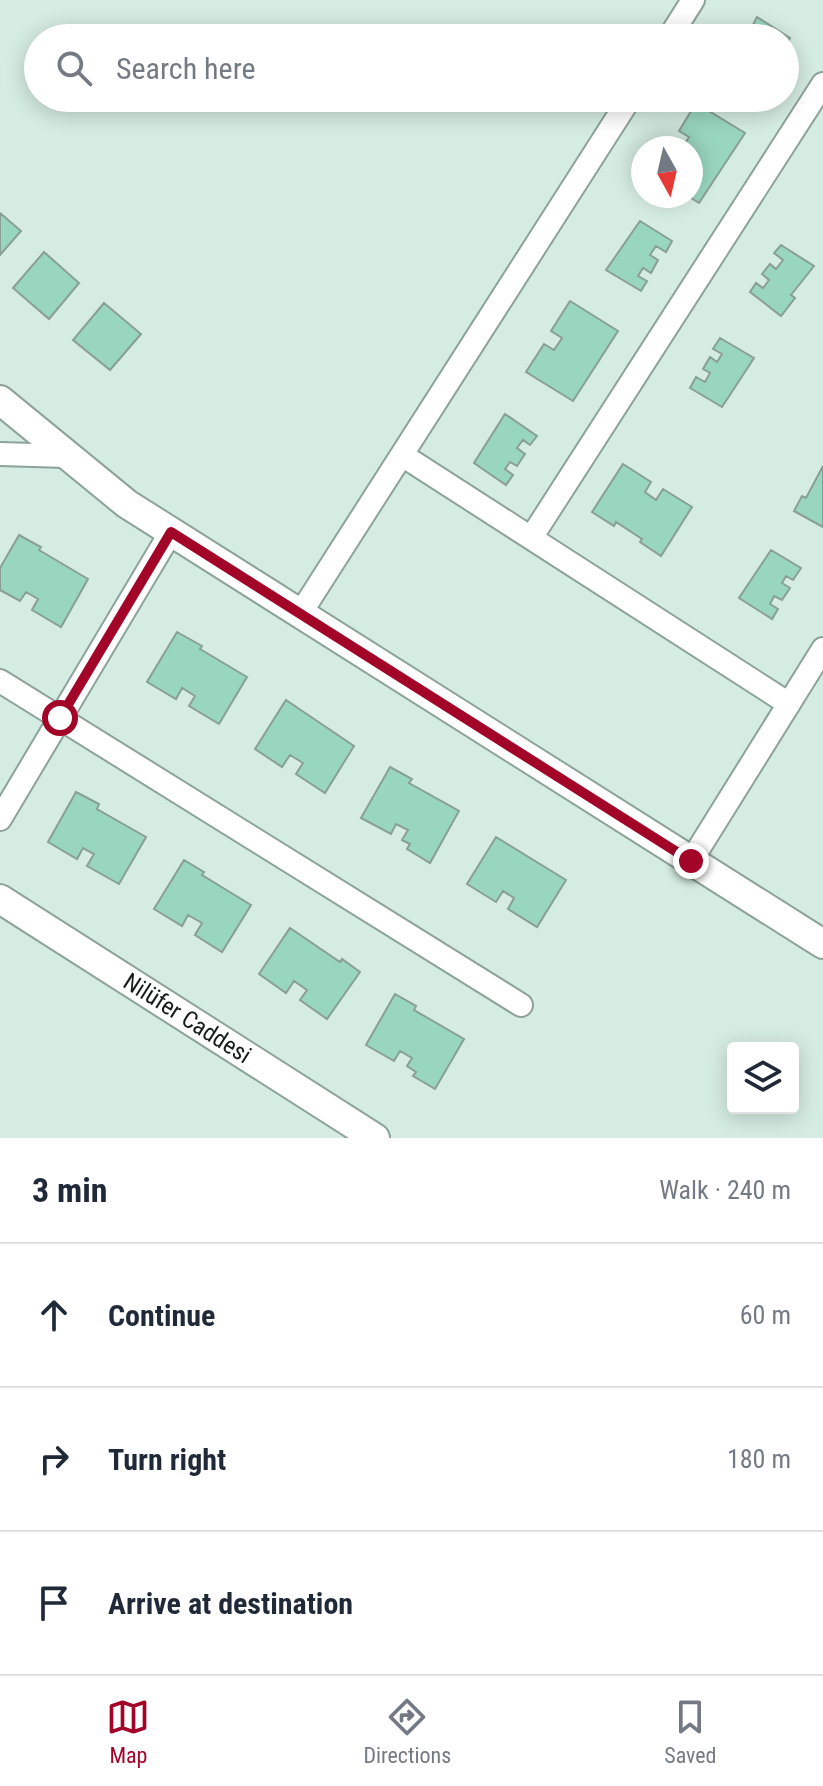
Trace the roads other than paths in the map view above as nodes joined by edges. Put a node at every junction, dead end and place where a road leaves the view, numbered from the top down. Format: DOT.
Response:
graph roads {
  1 [pos="693,0"];
  2 [pos="678,24"];
  3 [pos="823,84"];
  4 [pos="621,112"];
  5 [pos="0,400"];
  6 [pos="0,454"];
  7 [pos="402,455"];
  8 [pos="66,456"];
  9 [pos="171,532"];
  10 [pos="531,538"];
  11 [pos="300,614"];
  12 [pos="823,649"];
  13 [pos="0,681"];
  14 [pos="789,704"];
  15 [pos="60,718"];
  16 [pos="0,819"];
  17 [pos="691,861"];
  18 [pos="0,899"];
  19 [pos="823,944"];
  20 [pos="521,1005"];
  21 [pos="375,1138"];
  1 -- 2 [label="street"];
  3 -- 10 [label="street"];
  4 -- 7 [label="street"];
  5 -- 8 [label="street"];
  6 -- 8 [label="street"];
  7 -- 10 [label="street"];
  7 -- 11 [label="street"];
  8 -- 9 [label="street"];
  9 -- 11 [label="street"];
  9 -- 15 [label="street"];
  10 -- 14 [label="street"];
  11 -- 17 [label="street"];
  12 -- 14 [label="street"];
  13 -- 15 [label="street"];
  14 -- 17 [label="street"];
  15 -- 16 [label="street"];
  15 -- 20 [label="street"];
  17 -- 19 [label="street"];
  18 -- 21 [label="street, Nilüfer Caddesi"];
}
